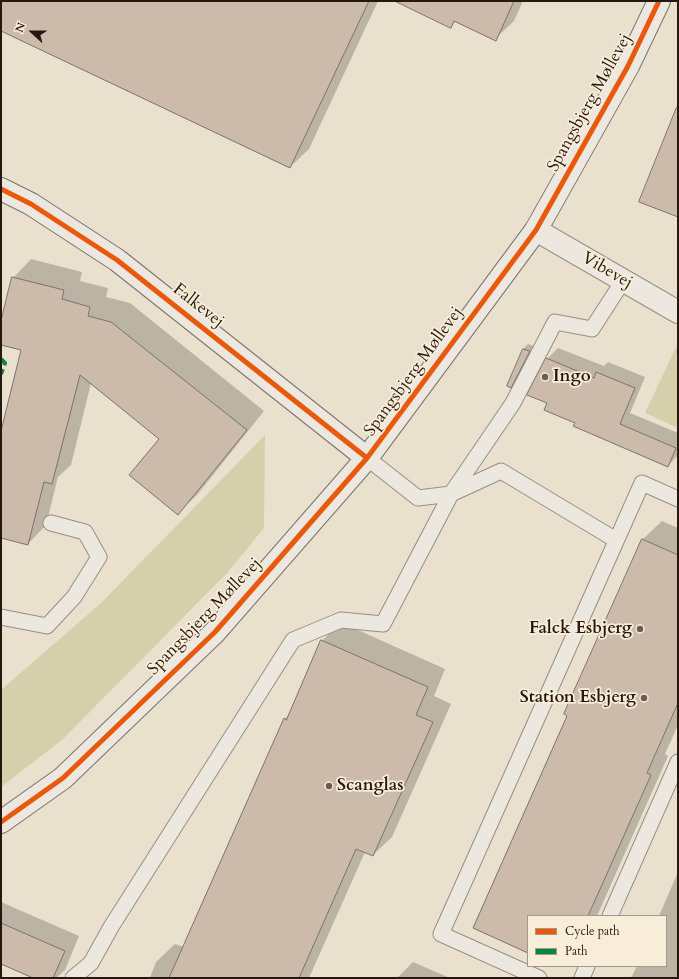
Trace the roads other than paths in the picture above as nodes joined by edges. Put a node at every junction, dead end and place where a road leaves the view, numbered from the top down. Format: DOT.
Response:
graph roads {
  1 [pos="659,1"];
  2 [pos="1,189"];
  3 [pos="536,230"];
  4 [pos="623,281"];
  5 [pos="678,312"];
  6 [pos="367,458"];
  7 [pos="451,494"];
  8 [pos="678,499"];
  9 [pos="51,523"];
  10 [pos="616,540"];
  11 [pos="1,617"];
  12 [pos="676,770"];
  13 [pos="1,822"];
  14 [pos="610,915"];
  15 [pos="587,967"];
  16 [pos="72,978"];
  17 [pos="539,978"];
  18 [pos="582,978"];
  1 -- 3 [label="street, Spangsbjerg Møllevej"];
  2 -- 6 [label="street, Falkevej"];
  3 -- 4 [label="street, Vibevej"];
  3 -- 6 [label="street, Spangsbjerg Møllevej"];
  4 -- 5 [label="street, Vibevej"];
  4 -- 7 [label="lane"];
  6 -- 7 [label="lane"];
  6 -- 13 [label="street, Spangsbjerg Møllevej"];
  7 -- 10 [label="lane"];
  7 -- 16 [label="lane"];
  8 -- 10 [label="lane"];
  9 -- 11 [label="lane"];
  10 -- 17 [label="lane"];
  12 -- 14 [label="lane"];
  15 -- 18 [label="lane"];
}
